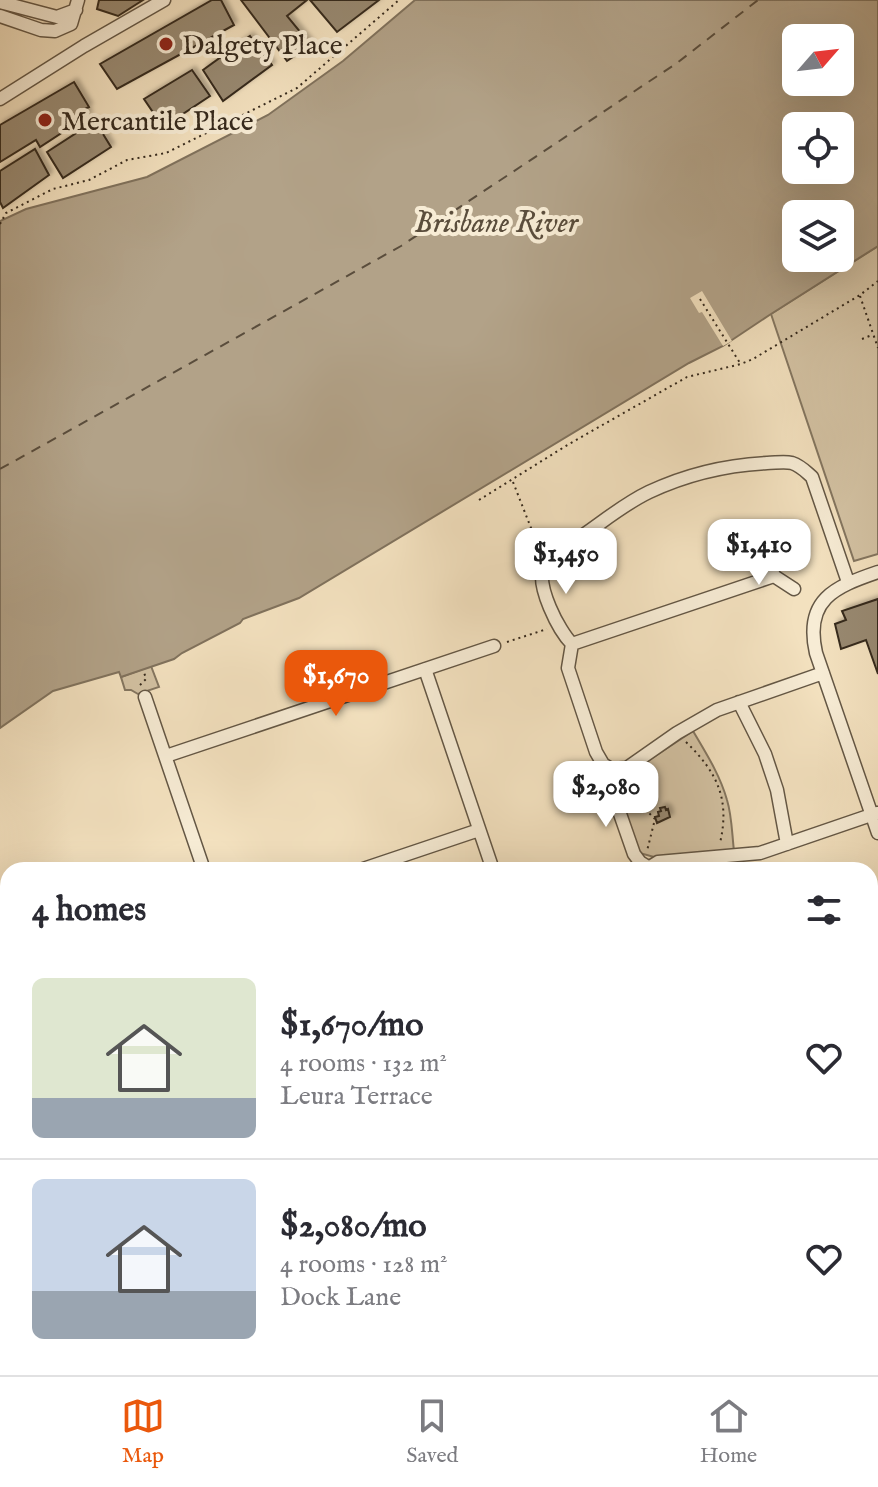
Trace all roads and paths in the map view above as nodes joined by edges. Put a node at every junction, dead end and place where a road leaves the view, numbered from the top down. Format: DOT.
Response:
graph roads {
  1 [pos="164,0"];
  2 [pos="399,0"];
  3 [pos="0,2"];
  4 [pos="77,5"];
  5 [pos="0,16"];
  6 [pos="0,99"];
  7 [pos="0,224"];
  8 [pos="878,281"];
  9 [pos="860,295"];
  10 [pos="700,299"];
  11 [pos="873,335"];
  12 [pos="862,339"];
  13 [pos="878,348"];
  14 [pos="741,364"];
  15 [pos="512,481"];
  16 [pos="479,500"];
  17 [pos="766,552"];
  18 [pos="544,563"];
  19 [pos="878,572"];
  20 [pos="774,576"];
  21 [pos="848,582"];
  22 [pos="794,589"];
  23 [pos="557,626"];
  24 [pos="572,644"];
  25 [pos="494,646"];
  26 [pos="425,669"];
  27 [pos="144,672"];
  28 [pos="823,673"];
  29 [pos="143,682"];
  30 [pos="145,697"];
  31 [pos="739,702"];
  32 [pos="677,733"];
  33 [pos="166,756"];
  34 [pos="611,769"];
  35 [pos="626,789"];
  36 [pos="875,814"];
  37 [pos="479,830"];
  38 [pos="878,833"];
  39 [pos="787,844"];
  40 [pos="719,856"];
  41 [pos="201,862"];
  42 [pos="384,862"];
  43 [pos="490,862"];
  44 [pos="641,862"];
  45 [pos="647,862"];
  46 [pos="658,862"];
  1 -- 6 [label="street"];
  2 -- 7 [label="path"];
  3 -- 4 [label="street"];
  4 -- 5 [label="street"];
  8 -- 9 [label="path"];
  9 -- 11 [label="path"];
  9 -- 14 [label="path"];
  10 -- 14 [label="path"];
  11 -- 12 [label="path"];
  11 -- 13 [label="path"];
  14 -- 15 [label="path"];
  15 -- 16 [label="path"];
  15 -- 18 [label="path"];
  17 -- 20 [label="street"];
  18 -- 21 [label="street"];
  18 -- 23 [label="street"];
  19 -- 21 [label="street"];
  20 -- 22 [label="street"];
  20 -- 24 [label="street"];
  21 -- 28 [label="street"];
  23 -- 24 [label="street"];
  23 -- 25 [label="path"];
  24 -- 34 [label="street"];
  25 -- 26 [label="street"];
  26 -- 33 [label="street"];
  26 -- 37 [label="street"];
  27 -- 29 [label="path"];
  28 -- 31 [label="street"];
  28 -- 36 [label="street"];
  30 -- 33 [label="street"];
  31 -- 32 [label="street"];
  31 -- 39 [label="street"];
  32 -- 34 [label="street"];
  32 -- 40 [label="path"];
  33 -- 41 [label="street"];
  34 -- 44 [label="street"];
  35 -- 45 [label="path"];
  36 -- 38 [label="street"];
  36 -- 39 [label="street"];
  37 -- 42 [label="street"];
  37 -- 43 [label="street"];
  39 -- 40 [label="street"];
  40 -- 46 [label="street"];
}
